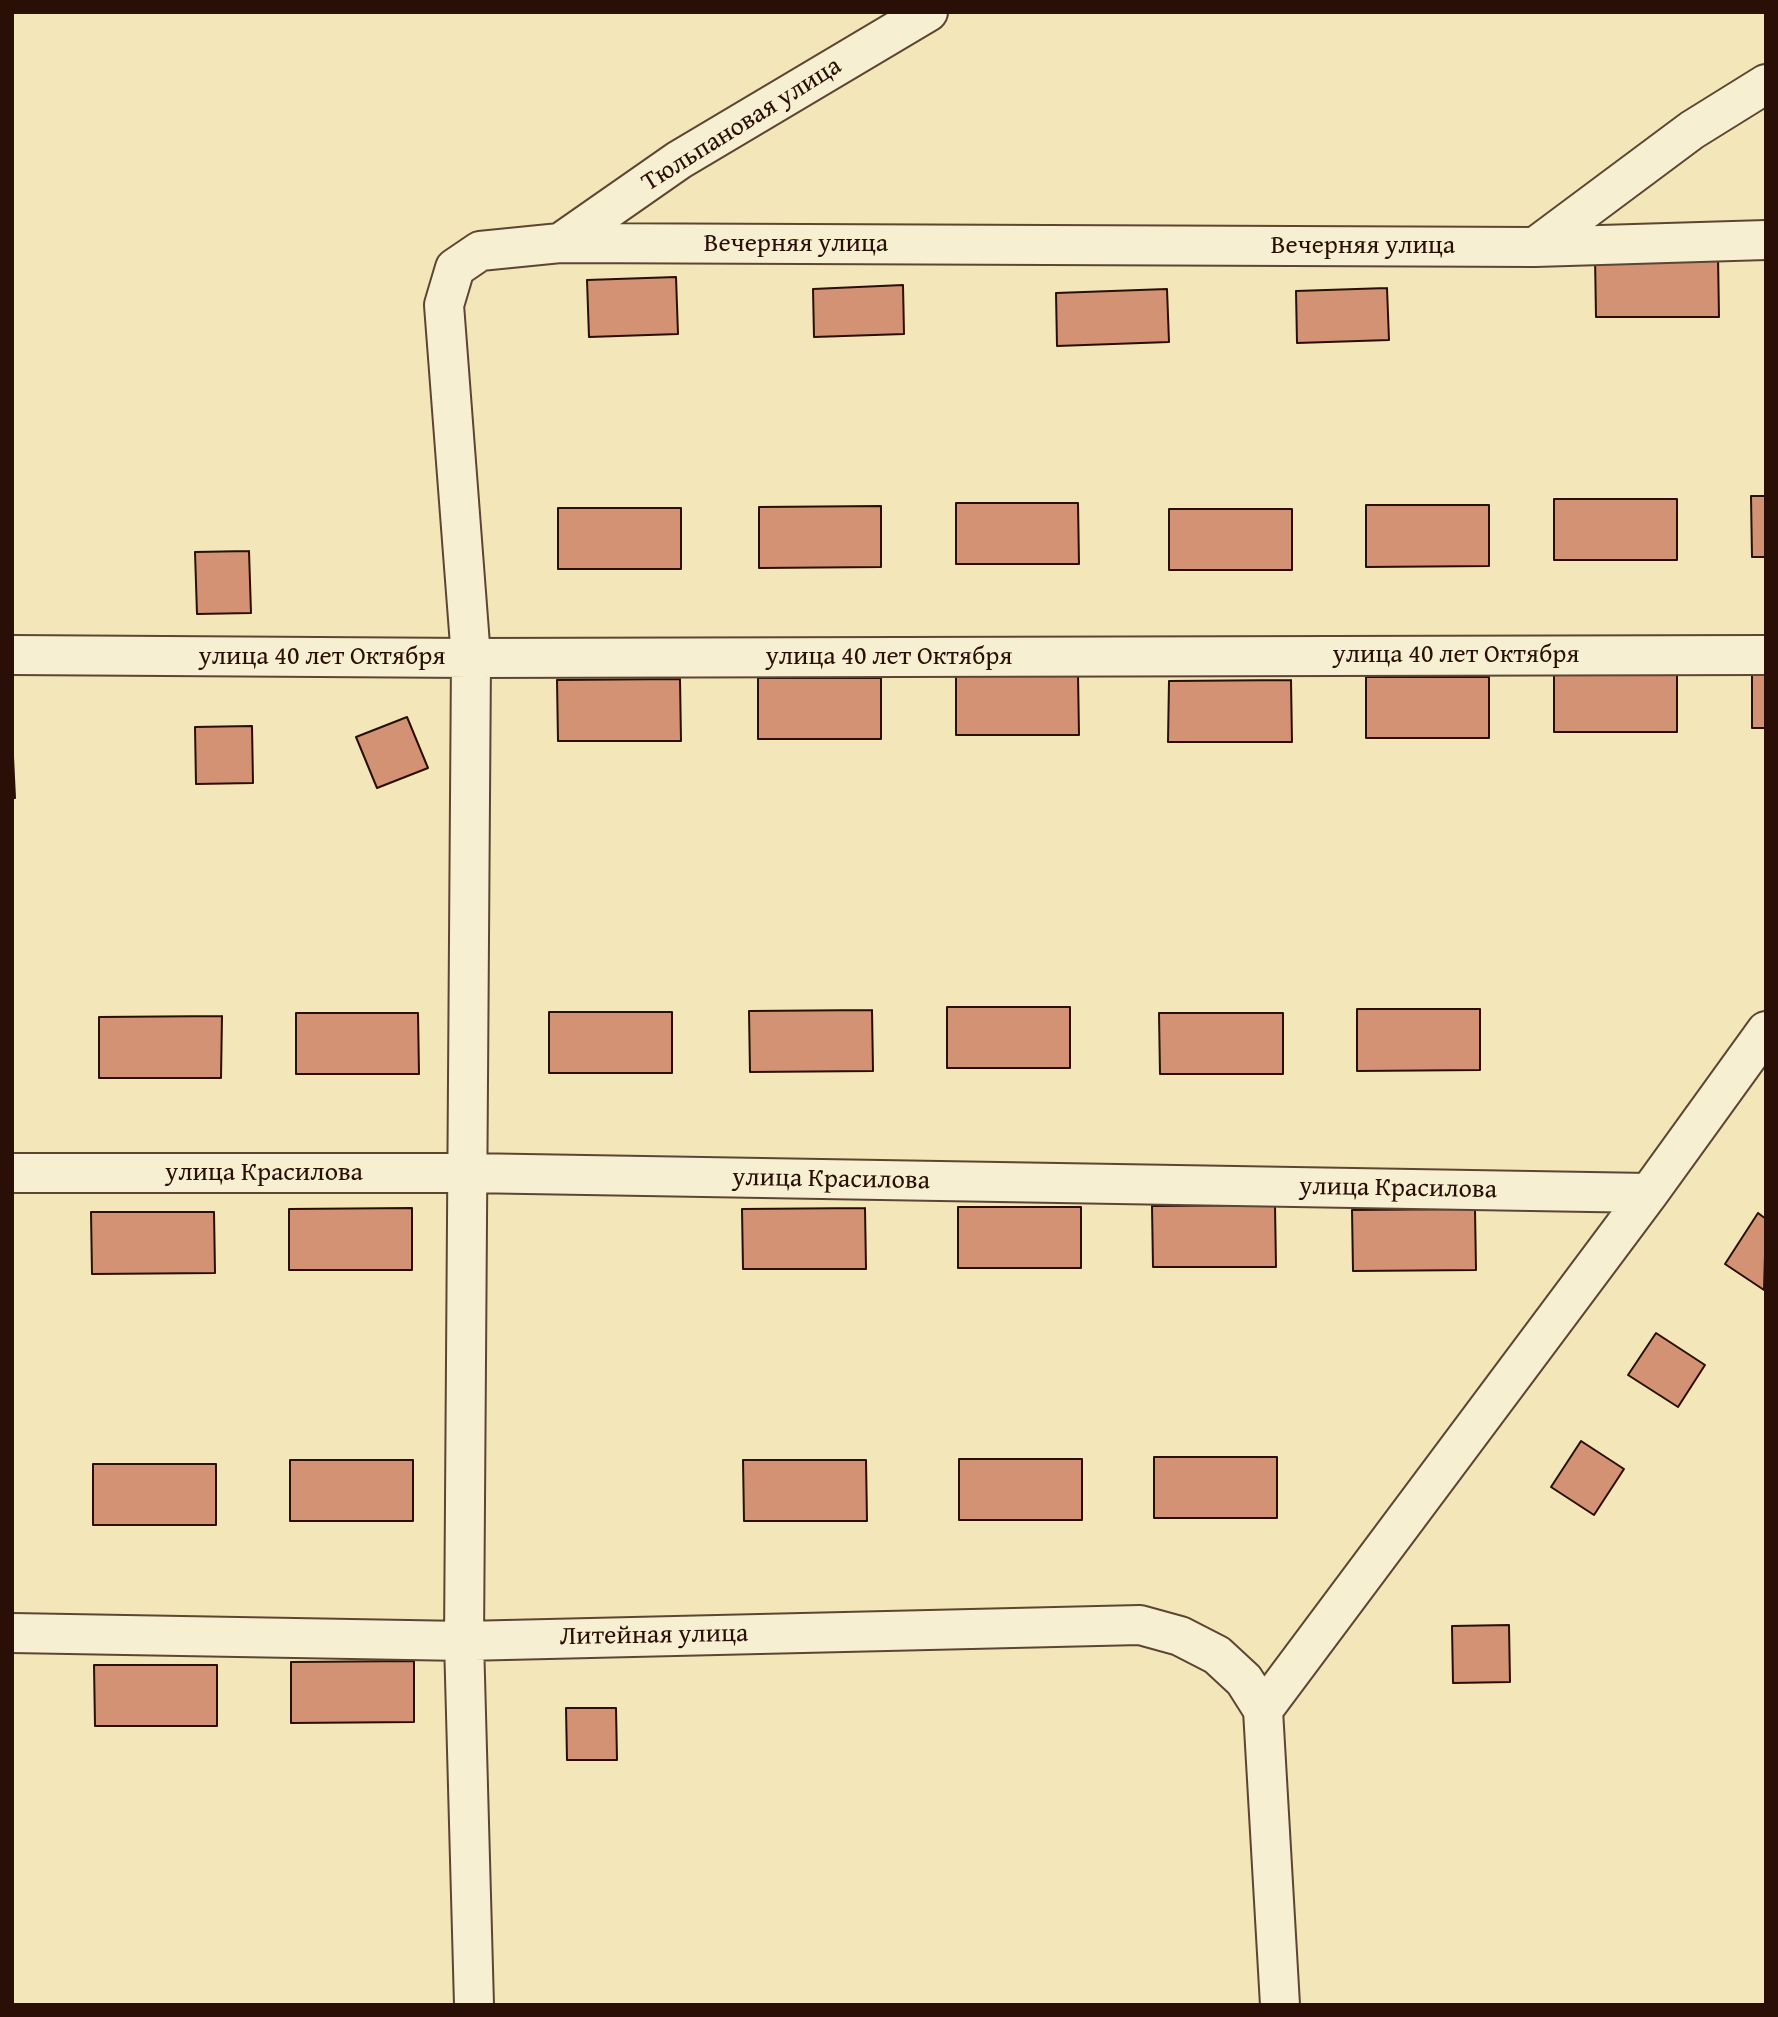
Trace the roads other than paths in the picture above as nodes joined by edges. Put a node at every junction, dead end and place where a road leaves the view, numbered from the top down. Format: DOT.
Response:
graph roads {
  1 [pos="928,12"];
  2 [pos="1766,83"];
  3 [pos="1766,240"];
  4 [pos="560,243"];
  5 [pos="1535,247"];
  6 [pos="12,655"];
  7 [pos="1766,655"];
  8 [pos="471,658"];
  9 [pos="1766,1031"];
  10 [pos="12,1173"];
  11 [pos="467,1173"];
  12 [pos="1649,1194"];
  13 [pos="12,1633"];
  14 [pos="464,1640"];
  15 [pos="1263,1710"];
  16 [pos="474,2005"];
  17 [pos="1280,2005"];
  1 -- 4 [label="street, Тюльпановая улица"];
  2 -- 5 [label="street"];
  3 -- 5 [label="street, Вечерняя улица"];
  4 -- 5 [label="street, Вечерняя улица"];
  4 -- 8 [label="street, Вечерняя улица"];
  6 -- 8 [label="street, улица 40 лет Октября"];
  7 -- 8 [label="street, улица 40 лет Октября"];
  8 -- 11 [label="street, Вечерняя улица"];
  9 -- 12 [label="street"];
  10 -- 11 [label="street, улица Красилова"];
  11 -- 12 [label="street, улица Красилова"];
  11 -- 14 [label="street, Вечерняя улица"];
  12 -- 15 [label="street"];
  13 -- 14 [label="street, Литейная улица"];
  14 -- 15 [label="street, Литейная улица"];
  14 -- 16 [label="street, Вечерняя улица"];
  15 -- 17 [label="street"];
}
